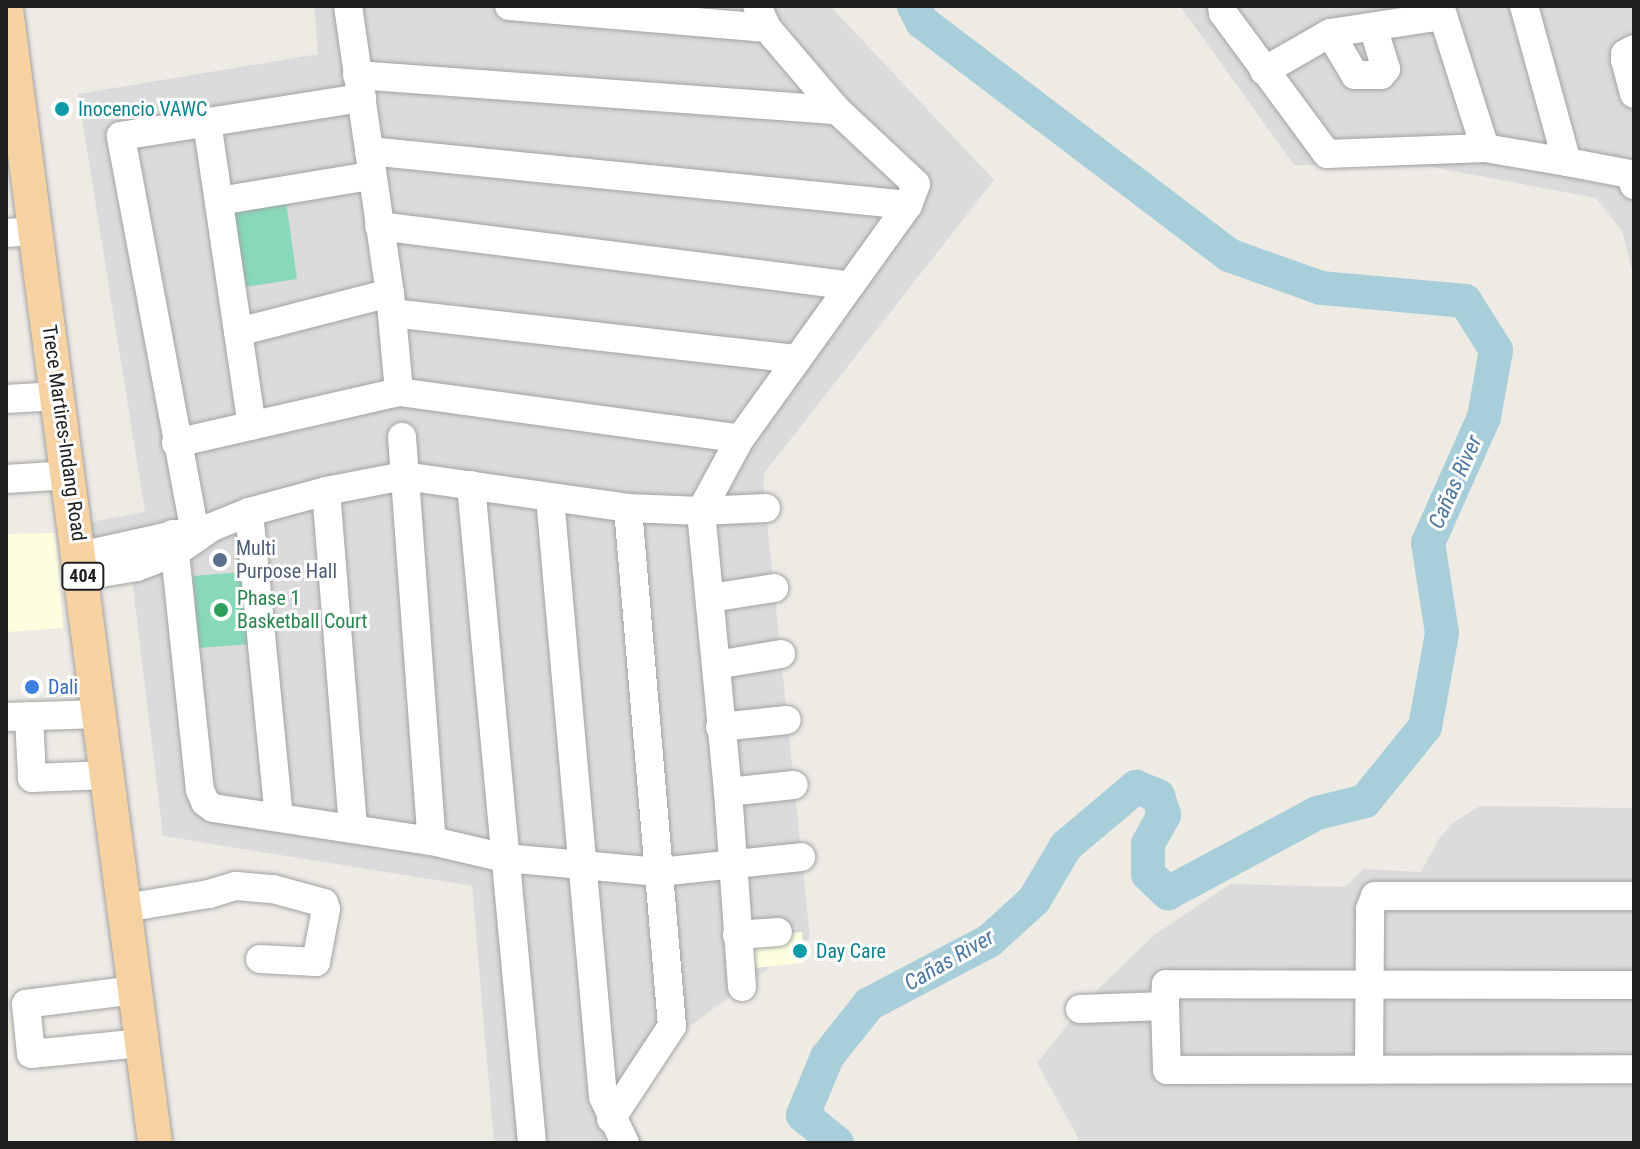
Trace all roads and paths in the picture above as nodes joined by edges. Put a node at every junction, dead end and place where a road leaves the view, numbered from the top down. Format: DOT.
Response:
graph roads {
  1 [pos="348,6"];
  2 [pos="509,6"];
  3 [pos="1222,6"];
  4 [pos="1524,6"];
  5 [pos="6,9"];
  6 [pos="1442,11"];
  7 [pos="762,17"];
  8 [pos="1373,27"];
  9 [pos="1330,33"];
  10 [pos="1634,49"];
  11 [pos="1264,71"];
  12 [pos="360,86"];
  13 [pos="1634,94"];
  14 [pos="12,101"];
  15 [pos="837,110"];
  16 [pos="207,122"];
  17 [pos="1485,148"];
  18 [pos="1567,162"];
  19 [pos="369,164"];
  20 [pos="1633,177"];
  21 [pos="219,201"];
  22 [pos="908,205"];
  23 [pos="379,226"];
  24 [pos="21,232"];
  25 [pos="848,285"];
  26 [pos="391,303"];
  27 [pos="238,332"];
  28 [pos="797,359"];
  29 [pos="399,392"];
  30 [pos="59,396"];
  31 [pos="6,399"];
  32 [pos="252,426"];
  33 [pos="402,437"];
  34 [pos="740,439"];
  35 [pos="176,443"];
  36 [pos="70,475"];
  37 [pos="404,476"];
  38 [pos="6,479"];
  39 [pos="471,485"];
  40 [pos="326,491"];
  41 [pos="550,498"];
  42 [pos="628,508"];
  43 [pos="766,508"];
  44 [pos="701,511"];
  45 [pos="249,512"];
  46 [pos="190,536"];
  47 [pos="81,566"];
  48 [pos="774,588"];
  49 [pos="711,598"];
  50 [pos="781,654"];
  51 [pos="716,665"];
  52 [pos="100,714"];
  53 [pos="17,717"];
  54 [pos="787,720"];
  55 [pos="720,727"];
  56 [pos="108,775"];
  57 [pos="794,785"];
  58 [pos="728,792"];
  59 [pos="279,817"];
  60 [pos="353,829"];
  61 [pos="432,841"];
  62 [pos="801,857"];
  63 [pos="505,858"];
  64 [pos="732,864"];
  65 [pos="581,865"];
  66 [pos="659,872"];
  67 [pos="1634,896"];
  68 [pos="125,908"];
  69 [pos="778,932"];
  70 [pos="737,935"];
  71 [pos="260,959"];
  72 [pos="1368,985"];
  73 [pos="1634,985"];
  74 [pos="742,987"];
  75 [pos="135,990"];
  76 [pos="1165,1006"];
  77 [pos="1080,1009"];
  78 [pos="142,1043"];
  79 [pos="1369,1069"];
  80 [pos="1634,1069"];
  81 [pos="618,1131"];
  82 [pos="155,1143"];
  83 [pos="532,1143"];
  1 -- 12 [label="street"];
  2 -- 7 [label="street"];
  3 -- 11 [label="street"];
  4 -- 18 [label="street"];
  5 -- 14 [label="main road, Trece Martires-Indang Road / 404"];
  6 -- 8 [label="street"];
  6 -- 17 [label="street"];
  7 -- 15 [label="street"];
  8 -- 9 [label="street"];
  8 -- 9 [label="street"];
  9 -- 11 [label="street"];
  10 -- 13 [label="street"];
  11 -- 17 [label="street"];
  12 -- 15 [label="street"];
  12 -- 16 [label="street"];
  12 -- 19 [label="street"];
  14 -- 24 [label="main road, Trece Martires-Indang Road / 404"];
  15 -- 22 [label="street"];
  16 -- 21 [label="street"];
  16 -- 35 [label="street"];
  17 -- 18 [label="street"];
  18 -- 20 [label="street"];
  19 -- 21 [label="street"];
  19 -- 22 [label="street"];
  19 -- 23 [label="street"];
  21 -- 27 [label="street"];
  22 -- 25 [label="street"];
  23 -- 25 [label="street"];
  23 -- 26 [label="street"];
  24 -- 30 [label="main road, Trece Martires-Indang Road / 404"];
  25 -- 28 [label="street"];
  26 -- 27 [label="street"];
  26 -- 28 [label="street"];
  26 -- 29 [label="street"];
  27 -- 32 [label="street"];
  28 -- 34 [label="street"];
  29 -- 32 [label="street"];
  29 -- 34 [label="street"];
  30 -- 31 [label="street"];
  30 -- 36 [label="main road, Trece Martires-Indang Road / 404"];
  32 -- 35 [label="street"];
  33 -- 37 [label="street"];
  34 -- 44 [label="street"];
  35 -- 46 [label="street"];
  36 -- 38 [label="street"];
  36 -- 47 [label="main road, Trece Martires-Indang Road / 404"];
  37 -- 39 [label="street"];
  37 -- 40 [label="street"];
  37 -- 61 [label="street"];
  39 -- 41 [label="street"];
  39 -- 63 [label="street"];
  40 -- 45 [label="street"];
  40 -- 60 [label="street"];
  41 -- 42 [label="street"];
  41 -- 65 [label="street"];
  42 -- 44 [label="street"];
  42 -- 66 [label="street"];
  43 -- 44 [label="street"];
  44 -- 49 [label="street"];
  45 -- 46 [label="street"];
  45 -- 59 [label="street"];
  46 -- 47 [label="street"];
  46 -- 59 [label="street"];
  47 -- 52 [label="main road, Trece Martires-Indang Road / 404"];
  48 -- 49 [label="street"];
  49 -- 51 [label="street"];
  50 -- 51 [label="street"];
  51 -- 55 [label="street"];
  52 -- 53 [label="street"];
  52 -- 56 [label="main road, Trece Martires-Indang Road / 404"];
  53 -- 56 [label="street"];
  54 -- 55 [label="street"];
  55 -- 58 [label="street"];
  56 -- 68 [label="main road, Trece Martires-Indang Road / 404"];
  57 -- 58 [label="street"];
  58 -- 64 [label="street"];
  59 -- 60 [label="street"];
  60 -- 61 [label="street"];
  61 -- 63 [label="street"];
  62 -- 64 [label="street"];
  63 -- 65 [label="street"];
  63 -- 83 [label="street"];
  64 -- 66 [label="street"];
  64 -- 70 [label="street"];
  65 -- 66 [label="street"];
  65 -- 81 [label="street"];
  66 -- 81 [label="street"];
  67 -- 72 [label="street"];
  68 -- 71 [label="street"];
  68 -- 75 [label="main road, Trece Martires-Indang Road / 404"];
  69 -- 70 [label="street"];
  70 -- 74 [label="street"];
  72 -- 73 [label="street"];
  72 -- 76 [label="street"];
  72 -- 79 [label="street"];
  75 -- 78 [label="main road, Trece Martires-Indang Road / 404"];
  75 -- 78 [label="street"];
  76 -- 77 [label="street"];
  76 -- 79 [label="street"];
  78 -- 82 [label="main road, Trece Martires-Indang Road / 404"];
  79 -- 80 [label="street"];
}
